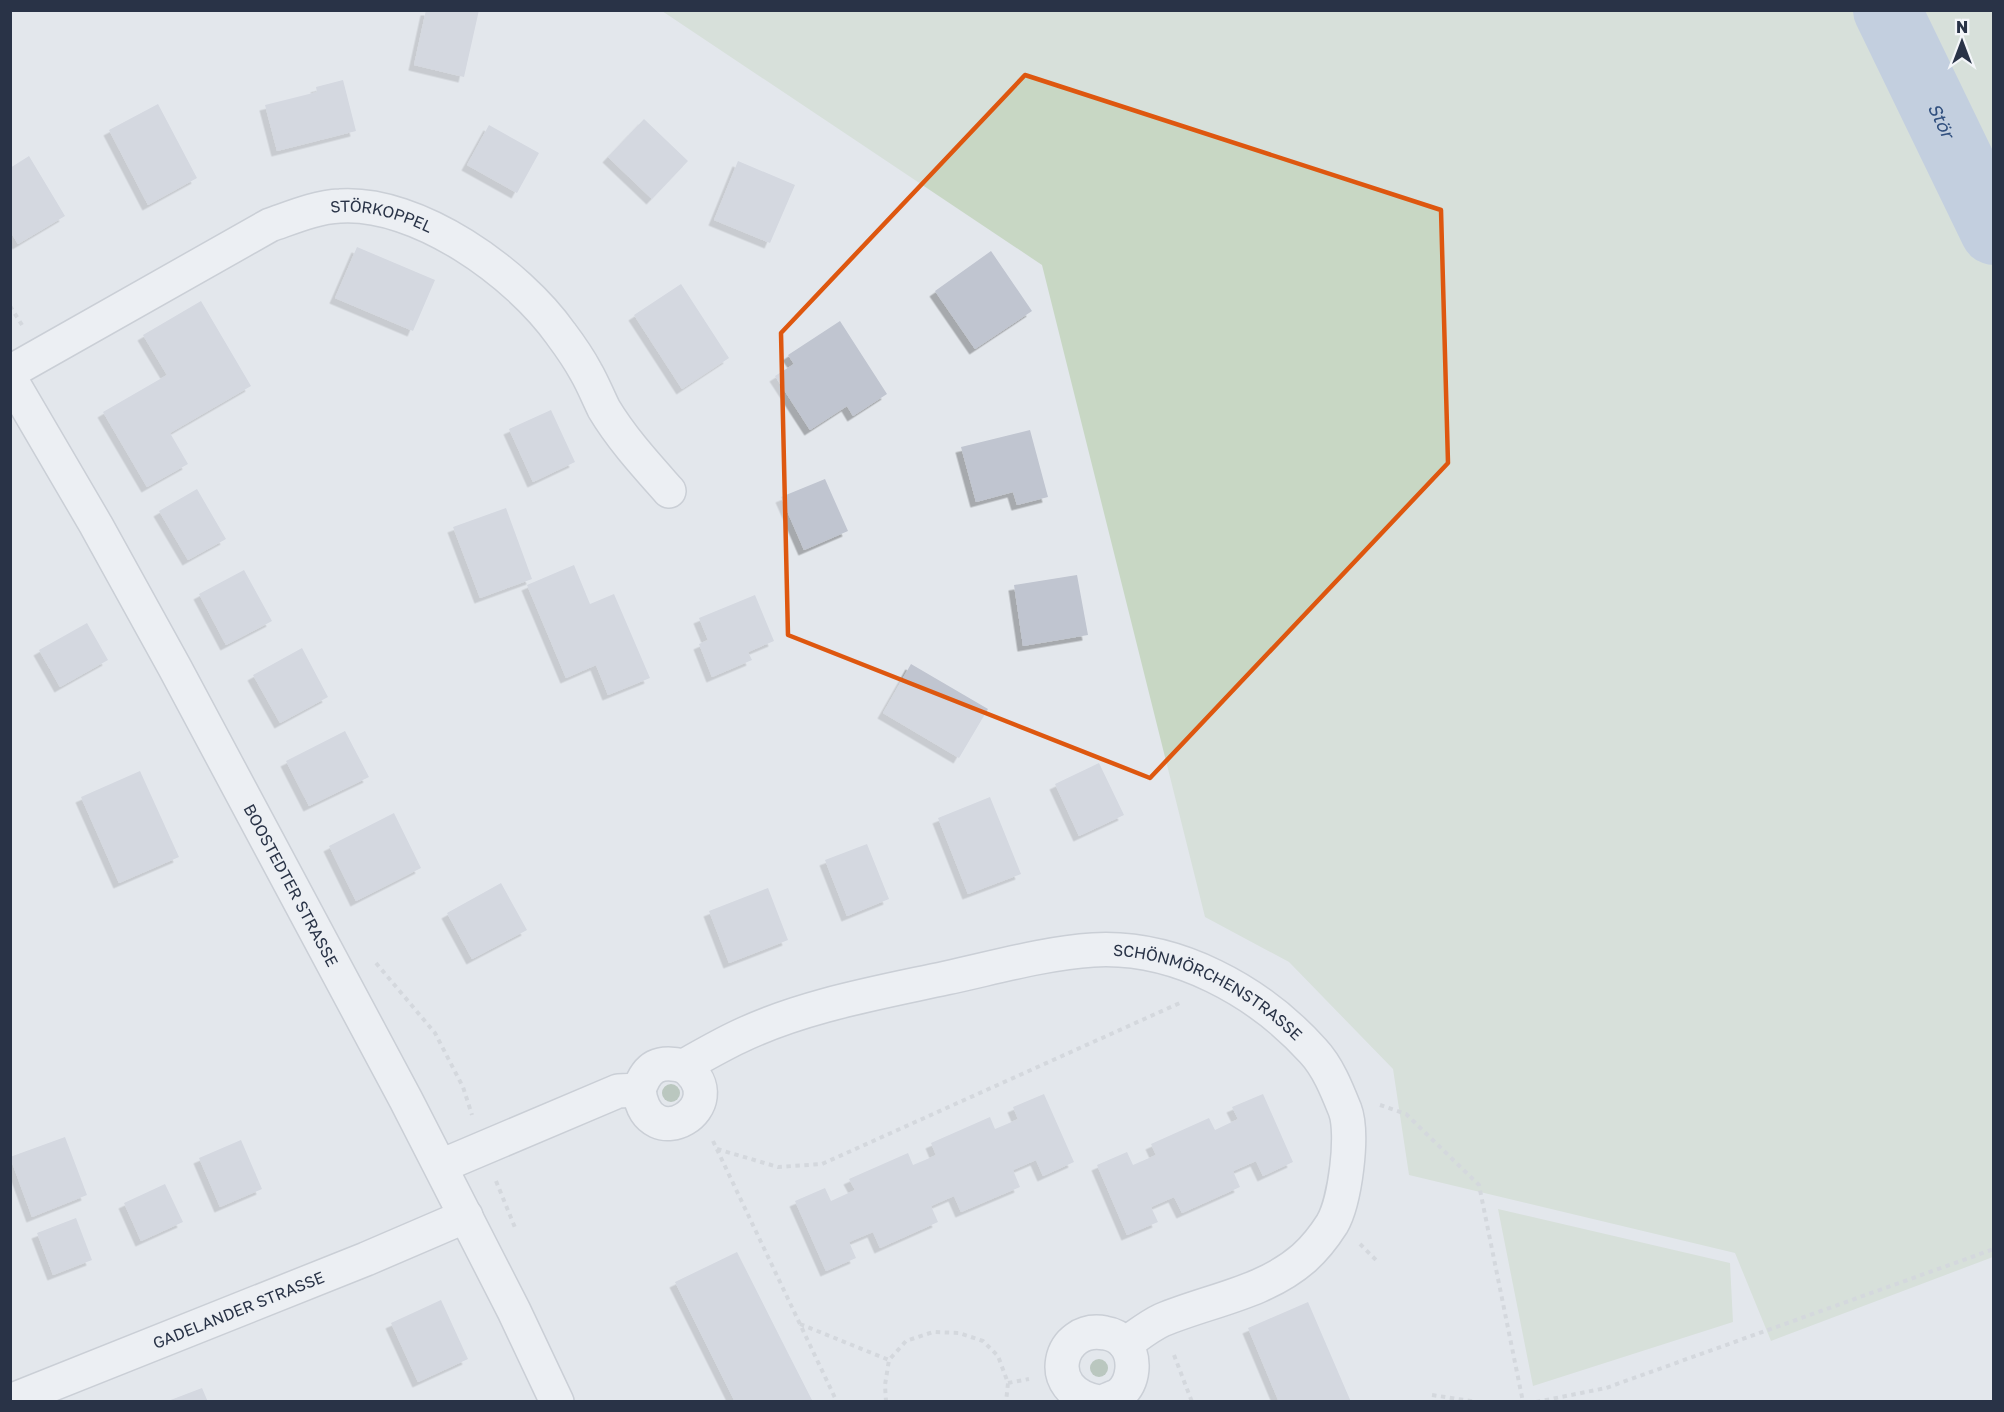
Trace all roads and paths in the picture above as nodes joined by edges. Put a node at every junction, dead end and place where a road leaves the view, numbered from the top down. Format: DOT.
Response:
graph roads {
  1 [pos="10,372"];
  2 [pos="10,378"];
  3 [pos="669,491"];
  4 [pos="1226,981"];
  5 [pos="684,1066"];
  6 [pos="639,1090"];
  7 [pos="1338,1090"];
  8 [pos="697,1108"];
  9 [pos="717,1149"];
  10 [pos="441,1166"];
  11 [pos="466,1216"];
  12 [pos="1994,1249"];
  13 [pos="1161,1321"];
  14 [pos="800,1324"];
  15 [pos="1125,1344"];
  16 [pos="889,1360"];
  17 [pos="1432,1395"];
  18 [pos="10,1401"];
  19 [pos="557,1401"];
  20 [pos="837,1401"];
  21 [pos="886,1401"];
  22 [pos="1006,1401"];
  23 [pos="1101,1401"];
  24 [pos="1192,1401"];
  25 [pos="1477,1401"];
  26 [pos="1523,1401"];
  27 [pos="1536,1401"];
  1 -- 3 [label="street, STÖRKOPPEL"];
  2 -- 10 [label="street, BOOSTEDTER STRASSE"];
  4 -- 5 [label="street, SCHÖNMÖRCHENSTRASSE"];
  4 -- 7 [label="street, SCHÖNMÖRCHENSTRASSE"];
  4 -- 9 [label="path"];
  5 -- 6 [label="street, SCHÖNMÖRCHENSTRASSE"];
  5 -- 8 [label="street"];
  6 -- 8 [label="street"];
  6 -- 10 [label="street"];
  7 -- 13 [label="street, SCHÖNMÖRCHENSTRASSE"];
  7 -- 26 [label="path"];
  8 -- 9 [label="path"];
  9 -- 14 [label="path"];
  10 -- 11 [label="street, BOOSTEDTER STRASSE"];
  11 -- 18 [label="street, GADELANDER STRASSE"];
  11 -- 19 [label="street, BOOSTEDTER STRASSE"];
  12 -- 27 [label="path"];
  13 -- 15 [label="street, SCHÖNMÖRCHENSTRASSE"];
  13 -- 24 [label="path"];
  14 -- 16 [label="path"];
  14 -- 20 [label="path"];
  15 -- 23 [label="street"];
  15 -- 23 [label="street"];
  16 -- 21 [label="path"];
  16 -- 22 [label="path"];
  17 -- 25 [label="path"];
}
